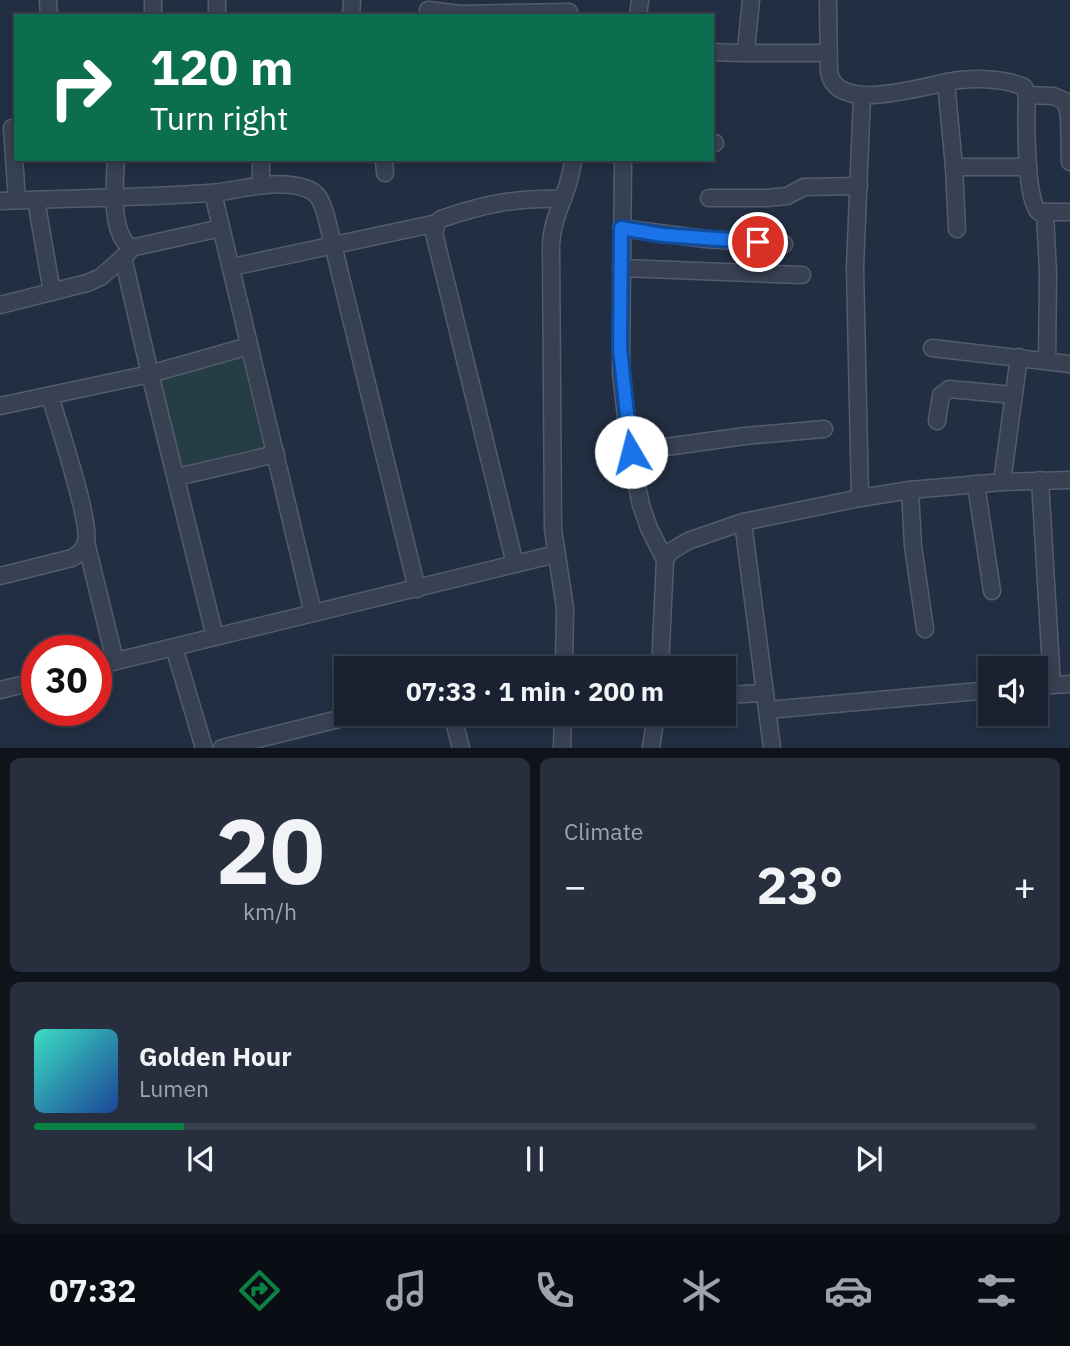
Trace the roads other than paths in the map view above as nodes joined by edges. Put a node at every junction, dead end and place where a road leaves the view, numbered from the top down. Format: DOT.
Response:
graph roads {
  1 [pos="751,0"];
  2 [pos="828,0"];
  3 [pos="427,9"];
  4 [pos="569,9"];
  5 [pos="714,52"];
  6 [pos="744,53"];
  7 [pos="828,53"];
  8 [pos="946,82"];
  9 [pos="1027,95"];
  10 [pos="862,96"];
  11 [pos="12,128"];
  12 [pos="14,157"];
  13 [pos="14,161"];
  14 [pos="116,161"];
  15 [pos="261,161"];
  16 [pos="573,161"];
  17 [pos="623,161"];
  18 [pos="1070,162"];
  19 [pos="954,167"];
  20 [pos="1028,167"];
  21 [pos="261,185"];
  22 [pos="859,186"];
  23 [pos="214,193"];
  24 [pos="114,198"];
  25 [pos="709,198"];
  26 [pos="563,199"];
  27 [pos="17,200"];
  28 [pos="36,200"];
  29 [pos="0,201"];
  30 [pos="1070,212"];
  31 [pos="1045,213"];
  32 [pos="437,222"];
  33 [pos="220,228"];
  34 [pos="621,228"];
  35 [pos="957,229"];
  36 [pos="784,244"];
  37 [pos="333,245"];
  38 [pos="127,253"];
  39 [pos="232,267"];
  40 [pos="621,268"];
  41 [pos="802,275"];
  42 [pos="52,292"];
  43 [pos="0,305"];
  44 [pos="249,346"];
  45 [pos="933,348"];
  46 [pos="1019,357"];
  47 [pos="1047,361"];
  48 [pos="1070,364"];
  49 [pos="150,374"];
  50 [pos="1014,395"];
  51 [pos="50,396"];
  52 [pos="0,406"];
  53 [pos="937,421"];
  54 [pos="824,429"];
  55 [pos="631,452"];
  56 [pos="276,454"];
  57 [pos="177,477"];
  58 [pos="1040,480"];
  59 [pos="1070,480"];
  60 [pos="1002,482"];
  61 [pos="976,484"];
  62 [pos="910,490"];
  63 [pos="860,498"];
  64 [pos="743,522"];
  65 [pos="86,542"];
  66 [pos="556,554"];
  67 [pos="665,560"];
  68 [pos="515,564"];
  69 [pos="0,576"];
  70 [pos="417,589"];
  71 [pos="992,591"];
  72 [pos="313,613"];
  73 [pos="925,629"];
  74 [pos="215,637"];
  75 [pos="174,647"];
  76 [pos="563,656"];
  77 [pos="661,656"];
  78 [pos="1043,656"];
  79 [pos="115,661"];
  80 [pos="112,662"];
  81 [pos="1070,684"];
  82 [pos="21,685"];
  83 [pos="1048,685"];
  84 [pos="0,690"];
  85 [pos="978,691"];
  86 [pos="765,694"];
  87 [pos="736,695"];
  88 [pos="768,710"];
  89 [pos="334,720"];
  90 [pos="455,726"];
  91 [pos="563,726"];
  92 [pos="654,726"];
  93 [pos="204,747"];
  94 [pos="222,747"];
  95 [pos="461,747"];
  96 [pos="562,747"];
  97 [pos="651,747"];
  98 [pos="772,747"];
  1 -- 6 [label="street"];
  2 -- 7 [label="street"];
  3 -- 4 [label="street"];
  5 -- 6 [label="street"];
  6 -- 7 [label="street"];
  7 -- 10 [label="street"];
  8 -- 9 [label="street"];
  8 -- 10 [label="street"];
  8 -- 19 [label="street"];
  9 -- 18 [label="street"];
  9 -- 20 [label="street"];
  10 -- 22 [label="street"];
  11 -- 12 [label="street"];
  13 -- 27 [label="street"];
  14 -- 24 [label="street"];
  15 -- 21 [label="street"];
  16 -- 26 [label="street"];
  17 -- 34 [label="street"];
  19 -- 20 [label="street"];
  19 -- 35 [label="street"];
  20 -- 31 [label="street"];
  21 -- 23 [label="street"];
  21 -- 37 [label="street"];
  22 -- 25 [label="street"];
  22 -- 63 [label="street"];
  23 -- 24 [label="street"];
  23 -- 33 [label="street"];
  24 -- 28 [label="street"];
  24 -- 38 [label="street"];
  26 -- 32 [label="street"];
  26 -- 66 [label="street"];
  27 -- 28 [label="street"];
  27 -- 29 [label="street"];
  28 -- 42 [label="street"];
  30 -- 31 [label="street"];
  31 -- 47 [label="street"];
  32 -- 37 [label="street"];
  32 -- 68 [label="street"];
  33 -- 38 [label="street"];
  33 -- 39 [label="street"];
  34 -- 36 [label="street"];
  34 -- 40 [label="street"];
  37 -- 39 [label="street"];
  37 -- 70 [label="street"];
  38 -- 42 [label="street"];
  38 -- 49 [label="street"];
  39 -- 44 [label="street"];
  40 -- 41 [label="street"];
  40 -- 55 [label="street"];
  42 -- 43 [label="street"];
  44 -- 49 [label="street"];
  44 -- 56 [label="street"];
  45 -- 46 [label="street"];
  46 -- 47 [label="street"];
  46 -- 50 [label="street"];
  47 -- 48 [label="street"];
  49 -- 51 [label="street"];
  49 -- 57 [label="street"];
  50 -- 53 [label="street"];
  50 -- 60 [label="street"];
  51 -- 52 [label="street"];
  51 -- 65 [label="street"];
  54 -- 55 [label="street"];
  55 -- 67 [label="street"];
  56 -- 57 [label="street"];
  56 -- 72 [label="street"];
  57 -- 74 [label="street"];
  58 -- 59 [label="street"];
  58 -- 60 [label="street"];
  58 -- 78 [label="street"];
  60 -- 61 [label="street"];
  61 -- 62 [label="street"];
  61 -- 71 [label="street"];
  62 -- 63 [label="street"];
  62 -- 73 [label="street"];
  63 -- 64 [label="street"];
  64 -- 67 [label="street"];
  64 -- 86 [label="street"];
  65 -- 69 [label="street"];
  65 -- 79 [label="street"];
  66 -- 68 [label="street"];
  66 -- 76 [label="street"];
  67 -- 77 [label="street"];
  68 -- 70 [label="street"];
  70 -- 72 [label="street"];
  72 -- 74 [label="street"];
  74 -- 75 [label="street"];
  75 -- 79 [label="street"];
  75 -- 93 [label="street"];
  79 -- 80 [label="street"];
  81 -- 83 [label="street"];
  82 -- 84 [label="street"];
  85 -- 88 [label="street"];
  86 -- 87 [label="street"];
  86 -- 88 [label="street"];
  88 -- 98 [label="street"];
  89 -- 94 [label="street"];
  90 -- 95 [label="street"];
  91 -- 96 [label="street"];
  92 -- 97 [label="street"];
}
